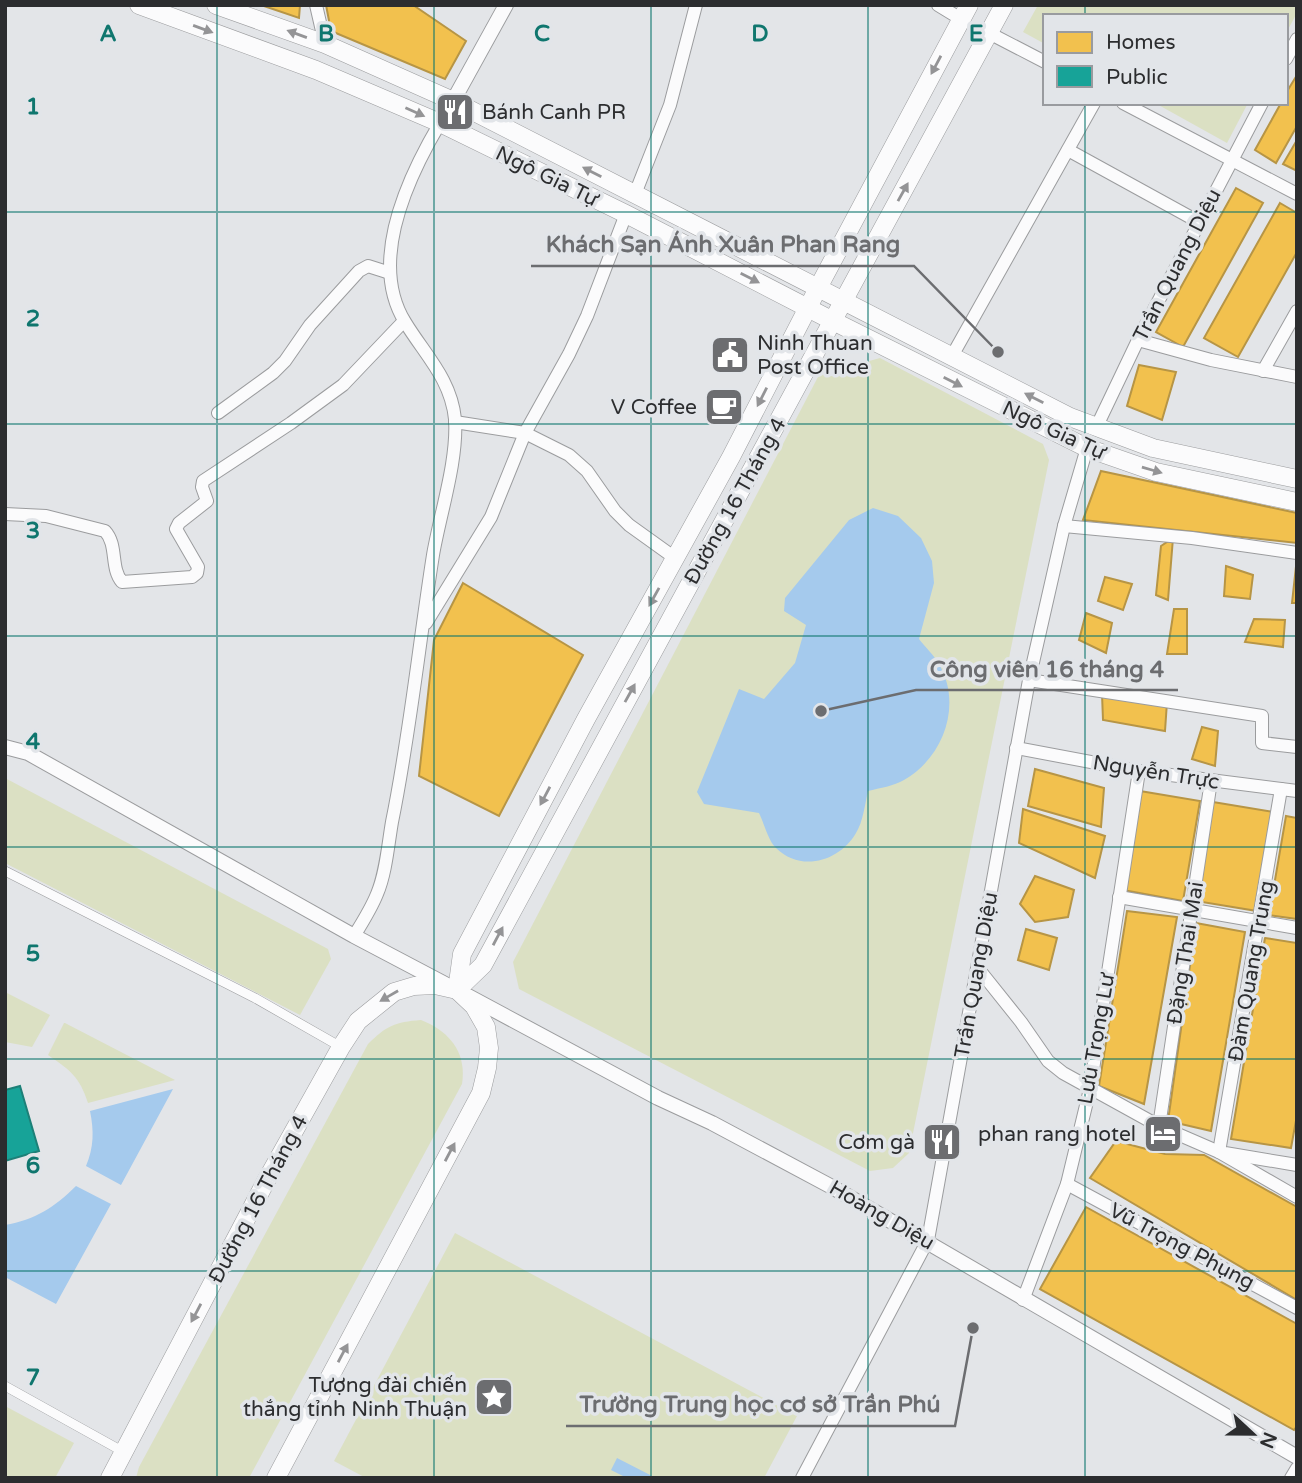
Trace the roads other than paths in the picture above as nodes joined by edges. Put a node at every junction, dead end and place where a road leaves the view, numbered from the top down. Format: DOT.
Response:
graph roads {
  1 [pos="139,5"];
  2 [pos="216,5"];
  3 [pos="316,5"];
  4 [pos="506,5"];
  5 [pos="696,5"];
  6 [pos="938,5"];
  7 [pos="1004,5"];
  8 [pos="965,12"];
  9 [pos="989,33"];
  10 [pos="1297,39"];
  11 [pos="325,44"];
  12 [pos="1288,55"];
  13 [pos="1043,61"];
  14 [pos="316,70"];
  15 [pos="453,101"];
  16 [pos="1093,105"];
  17 [pos="1127,105"];
  18 [pos="1261,105"];
  19 [pos="440,123"];
  20 [pos="1068,150"];
  21 [pos="1232,160"];
  22 [pos="635,194"];
  23 [pos="1297,194"];
  24 [pos="626,214"];
  25 [pos="1199,222"];
  26 [pos="390,273"];
  27 [pos="818,288"];
  28 [pos="844,301"];
  29 [pos="807,308"];
  30 [pos="1297,311"];
  31 [pos="404,321"];
  32 [pos="833,321"];
  33 [pos="1138,340"];
  34 [pos="952,356"];
  35 [pos="1264,370"];
  36 [pos="1297,377"];
  37 [pos="218,413"];
  38 [pos="455,422"];
  39 [pos="1096,428"];
  40 [pos="525,433"];
  41 [pos="1087,448"];
  42 [pos="731,457"];
  43 [pos="753,468"];
  44 [pos="1297,479"];
  45 [pos="1297,502"];
  46 [pos="5,514"];
  47 [pos="1064,526"];
  48 [pos="1297,552"];
  49 [pos="675,558"];
  50 [pos="637,628"];
  51 [pos="422,629"];
  52 [pos="660,639"];
  53 [pos="1029,681"];
  54 [pos="586,719"];
  55 [pos="609,731"];
  56 [pos="5,747"];
  57 [pos="1297,747"];
  58 [pos="1016,748"];
  59 [pos="1139,771"];
  60 [pos="1211,781"];
  61 [pos="1281,789"];
  62 [pos="1297,791"];
  63 [pos="5,871"];
  64 [pos="1119,897"];
  65 [pos="1191,909"];
  66 [pos="1260,921"];
  67 [pos="1297,928"];
  68 [pos="354,936"];
  69 [pos="977,967"];
  70 [pos="457,990"];
  71 [pos="341,1047"];
  72 [pos="1090,1089"];
  73 [pos="1158,1126"];
  74 [pos="1219,1152"];
  75 [pos="1297,1164"];
  76 [pos="1067,1184"];
  77 [pos="1297,1197"];
  78 [pos="928,1240"];
  79 [pos="1023,1300"];
  80 [pos="1297,1308"];
  81 [pos="5,1386"];
  82 [pos="122,1451"];
  83 [pos="1297,1457"];
  84 [pos="1297,1468"];
  85 [pos="110,1478"];
  86 [pos="276,1478"];
  87 [pos="802,1478"];
  88 [pos="1291,1478"];
  1 -- 14 [label="main road, Ngô Gia Tự, one-way"];
  11 -- 2 [label="main road, Ngô Gia Tự, one-way"];
  3 -- 11 [label="street"];
  4 -- 15 [label="street"];
  5 -- 22 [label="street"];
  6 -- 8 [label="street"];
  7 -- 9 [label="main road, Đường 16 Tháng 4"];
  8 -- 9 [label="main road"];
  8 -- 27 [label="main road, Đường 16 Tháng 4, one-way"];
  9 -- 13 [label="street"];
  28 -- 9 [label="main road, Đường 16 Tháng 4, one-way"];
  10 -- 12 [label="street"];
  11 -- 14 [label="main road"];
  11 -- 15 [label="main road, Ngô Gia Tự"];
  14 -- 19 [label="main road, Ngô Gia Tự, one-way"];
  15 -- 19 [label="main road"];
  22 -- 15 [label="main road, Ngô Gia Tự, one-way"];
  16 -- 20 [label="street"];
  17 -- 21 [label="street"];
  18 -- 21 [label="street, Trần Quang Diệu"];
  19 -- 24 [label="main road, Ngô Gia Tự"];
  19 -- 26 [label="street"];
  20 -- 25 [label="street"];
  20 -- 34 [label="street"];
  21 -- 23 [label="street"];
  21 -- 25 [label="street, Trần Quang Diệu"];
  22 -- 24 [label="main road"];
  22 -- 27 [label="main road, Ngô Gia Tự"];
  24 -- 29 [label="main road, Ngô Gia Tự, one-way"];
  24 -- 40 [label="street"];
  25 -- 33 [label="street, Trần Quang Diệu"];
  26 -- 31 [label="street"];
  26 -- 37 [label="street"];
  27 -- 28 [label="main road, Ngô Gia Tự"];
  27 -- 29 [label="main road, Đường 16 Tháng 4"];
  28 -- 32 [label="main road, Đường 16 Tháng 4"];
  28 -- 34 [label="main road, Ngô Gia Tự"];
  29 -- 32 [label="main road, Ngô Gia Tự"];
  29 -- 42 [label="main road, Đường 16 Tháng 4, one-way"];
  30 -- 35 [label="street"];
  31 -- 38 [label="street"];
  31 -- 46 [label="street"];
  32 -- 41 [label="main road, Ngô Gia Tự, one-way"];
  32 -- 43 [label="main road, Đường 16 Tháng 4"];
  33 -- 35 [label="street"];
  33 -- 39 [label="street, Trần Quang Diệu"];
  39 -- 34 [label="main road, Ngô Gia Tự, one-way"];
  35 -- 36 [label="street"];
  38 -- 40 [label="street"];
  38 -- 51 [label="street"];
  39 -- 41 [label="main road"];
  39 -- 44 [label="main road, Ngô Gia Tự"];
  40 -- 49 [label="street"];
  40 -- 51 [label="street"];
  41 -- 45 [label="main road, Ngô Gia Tự, one-way"];
  41 -- 47 [label="street, Trần Quang Diệu"];
  42 -- 43 [label="main road"];
  42 -- 49 [label="main road, Đường 16 Tháng 4"];
  43 -- 52 [label="main road, Đường 16 Tháng 4"];
  47 -- 48 [label="street"];
  47 -- 53 [label="street, Trần Quang Diệu"];
  49 -- 50 [label="main road, Đường 16 Tháng 4, one-way"];
  50 -- 52 [label="main road"];
  50 -- 54 [label="main road, Đường 16 Tháng 4"];
  51 -- 68 [label="street"];
  55 -- 52 [label="main road, Đường 16 Tháng 4, one-way"];
  53 -- 57 [label="street"];
  53 -- 58 [label="street, Trần Quang Diệu"];
  54 -- 55 [label="main road"];
  54 -- 70 [label="main road, Đường 16 Tháng 4, one-way"];
  70 -- 55 [label="main road, Đường 16 Tháng 4, one-way"];
  56 -- 68 [label="street, Hoàng Diệu"];
  58 -- 59 [label="street, Nguyễn Trực"];
  58 -- 69 [label="street, Trần Quang Diệu"];
  59 -- 60 [label="street, Nguyễn Trực"];
  59 -- 64 [label="street, Lưu Trọng Lư"];
  60 -- 61 [label="street, Nguyễn Trực"];
  60 -- 65 [label="street, Đặng Thai Mai"];
  61 -- 62 [label="street, Nguyễn Trực"];
  61 -- 66 [label="street, Đàm Quang Trung"];
  63 -- 71 [label="street"];
  64 -- 65 [label="street"];
  64 -- 72 [label="street, Lưu Trọng Lư"];
  65 -- 66 [label="street"];
  65 -- 73 [label="street, Đặng Thai Mai"];
  66 -- 67 [label="street"];
  66 -- 74 [label="street, Đàm Quang Trung"];
  68 -- 70 [label="street, Hoàng Diệu"];
  69 -- 72 [label="street"];
  69 -- 78 [label="street, Trần Quang Diệu"];
  70 -- 71 [label="main road, Đường 16 Tháng 4, one-way"];
  70 -- 78 [label="street, Hoàng Diệu"];
  86 -- 70 [label="main road, one-way"];
  71 -- 82 [label="main road, Đường 16 Tháng 4, one-way"];
  72 -- 73 [label="street"];
  72 -- 76 [label="street, Lưu Trọng Lư"];
  73 -- 74 [label="street"];
  74 -- 75 [label="street"];
  74 -- 77 [label="street"];
  76 -- 79 [label="street, Lưu Trọng Lư"];
  76 -- 80 [label="street, Vũ Trọng Phụng"];
  78 -- 79 [label="street, Hoàng Diệu"];
  78 -- 87 [label="street, Trần Quang Diệu"];
  79 -- 83 [label="street, Hoàng Diệu"];
  81 -- 82 [label="street"];
  82 -- 85 [label="main road, Đường 16 Tháng 4"];
  84 -- 88 [label="street"];
}
